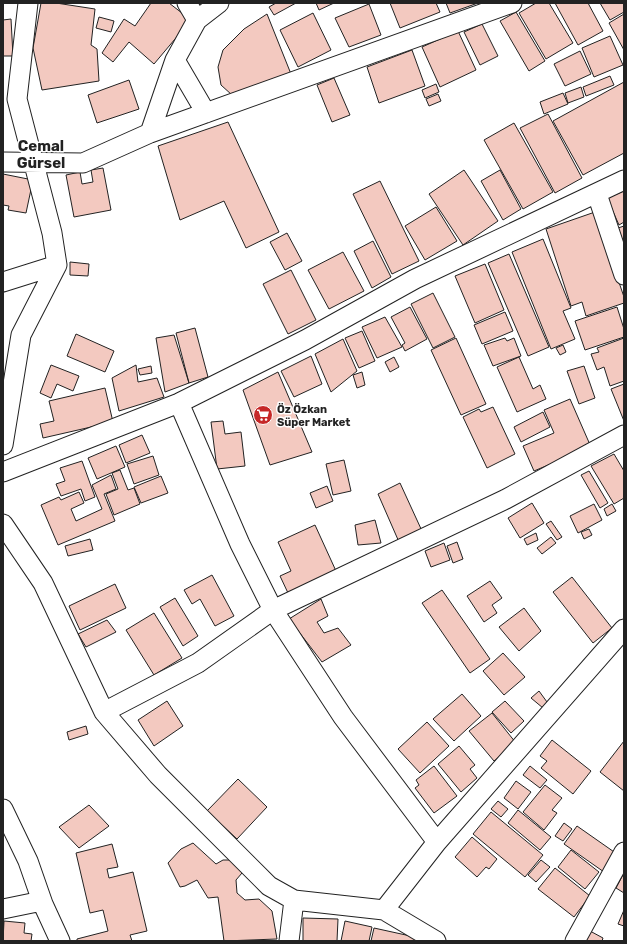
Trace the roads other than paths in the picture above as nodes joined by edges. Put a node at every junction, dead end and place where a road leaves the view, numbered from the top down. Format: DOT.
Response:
graph roads {
  1 [pos="28,3"];
  2 [pos="187,3"];
  3 [pos="220,3"];
  4 [pos="512,3"];
  5 [pos="197,20"];
  6 [pos="175,60"];
  7 [pos="206,113"];
  8 [pos="150,133"];
  9 [pos="3,162"];
  10 [pos="33,163"];
  11 [pos="624,180"];
  12 [pos="597,194"];
  13 [pos="57,265"];
  14 [pos="624,275"];
  15 [pos="3,282"];
  16 [pos="179,404"];
  17 [pos="624,435"];
  18 [pos="3,444"];
  19 [pos="3,472"];
  20 [pos="3,524"];
  21 [pos="273,610"];
  22 [pos="624,629"];
  23 [pos="104,712"];
  24 [pos="3,809"];
  25 [pos="437,842"];
  26 [pos="624,852"];
  27 [pos="294,900"];
  28 [pos="42,901"];
  29 [pos="3,909"];
  30 [pos="384,910"];
  31 [pos="60,941"];
  32 [pos="289,941"];
  33 [pos="436,941"];
  34 [pos="575,941"];
  1 -- 10 [label="street"];
  2 -- 5 [label="street"];
  3 -- 5 [label="street"];
  4 -- 7 [label="street"];
  5 -- 6 [label="street"];
  6 -- 7 [label="street"];
  6 -- 8 [label="street"];
  7 -- 8 [label="street"];
  8 -- 10 [label="street"];
  9 -- 10 [label="street"];
  10 -- 13 [label="street"];
  11 -- 12 [label="street"];
  12 -- 14 [label="street"];
  12 -- 16 [label="street"];
  13 -- 15 [label="street"];
  13 -- 18 [label="street"];
  16 -- 19 [label="street"];
  16 -- 21 [label="street"];
  17 -- 21 [label="street"];
  20 -- 23 [label="street"];
  21 -- 23 [label="street"];
  21 -- 25 [label="street"];
  22 -- 25 [label="street"];
  23 -- 27 [label="street"];
  24 -- 28 [label="street"];
  25 -- 30 [label="street"];
  26 -- 34 [label="street"];
  27 -- 30 [label="street"];
  27 -- 32 [label="street"];
  28 -- 29 [label="street"];
  28 -- 31 [label="street"];
  30 -- 33 [label="street"];
}
